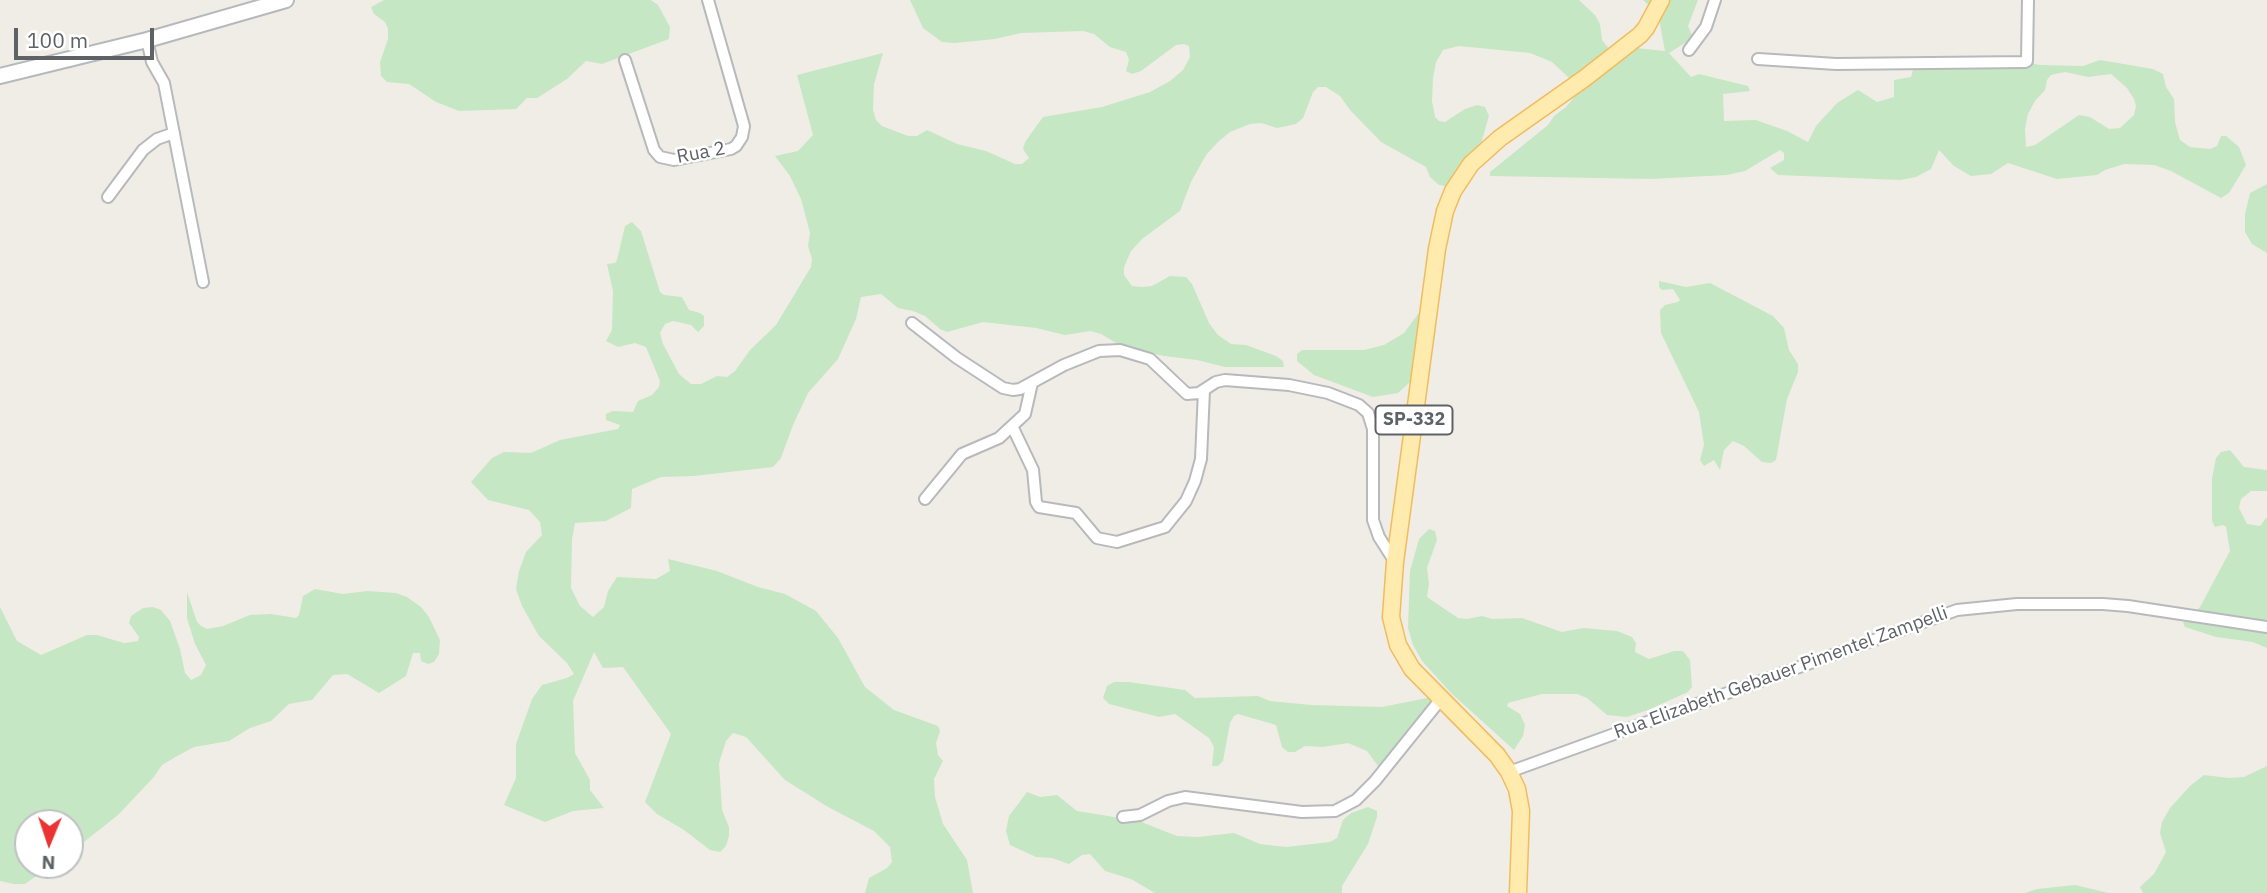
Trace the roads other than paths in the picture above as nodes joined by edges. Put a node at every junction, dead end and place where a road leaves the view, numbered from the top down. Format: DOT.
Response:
graph roads {
  1 [pos="286,0"];
  2 [pos="708,0"];
  3 [pos="1661,0"];
  4 [pos="1715,0"];
  5 [pos="2028,0"];
  6 [pos="146,40"];
  7 [pos="1689,50"];
  8 [pos="625,60"];
  9 [pos="1758,60"];
  10 [pos="0,76"];
  11 [pos="174,133"];
  12 [pos="108,197"];
  13 [pos="203,282"];
  14 [pos="912,323"];
  15 [pos="1032,383"];
  16 [pos="1204,390"];
  17 [pos="1012,426"];
  18 [pos="925,499"];
  19 [pos="1395,562"];
  20 [pos="2267,627"];
  21 [pos="1441,699"];
  22 [pos="1509,772"];
  23 [pos="1123,817"];
  24 [pos="1518,893"];
  1 -- 6 [label="street"];
  2 -- 8 [label="street, Rua 2"];
  3 -- 19 [label="main road, SP-332"];
  4 -- 7 [label="street"];
  5 -- 9 [label="street"];
  6 -- 10 [label="street"];
  6 -- 11 [label="street"];
  11 -- 12 [label="street"];
  11 -- 13 [label="street"];
  14 -- 15 [label="street"];
  15 -- 16 [label="street"];
  15 -- 17 [label="street"];
  16 -- 17 [label="street"];
  16 -- 19 [label="street"];
  17 -- 18 [label="street"];
  19 -- 21 [label="main road, SP-332"];
  20 -- 22 [label="street, Rua Elizabeth Gebauer Pimentel Zampelli"];
  21 -- 22 [label="main road, SP-332"];
  21 -- 23 [label="street"];
  22 -- 24 [label="main road, SP-332"];
}
